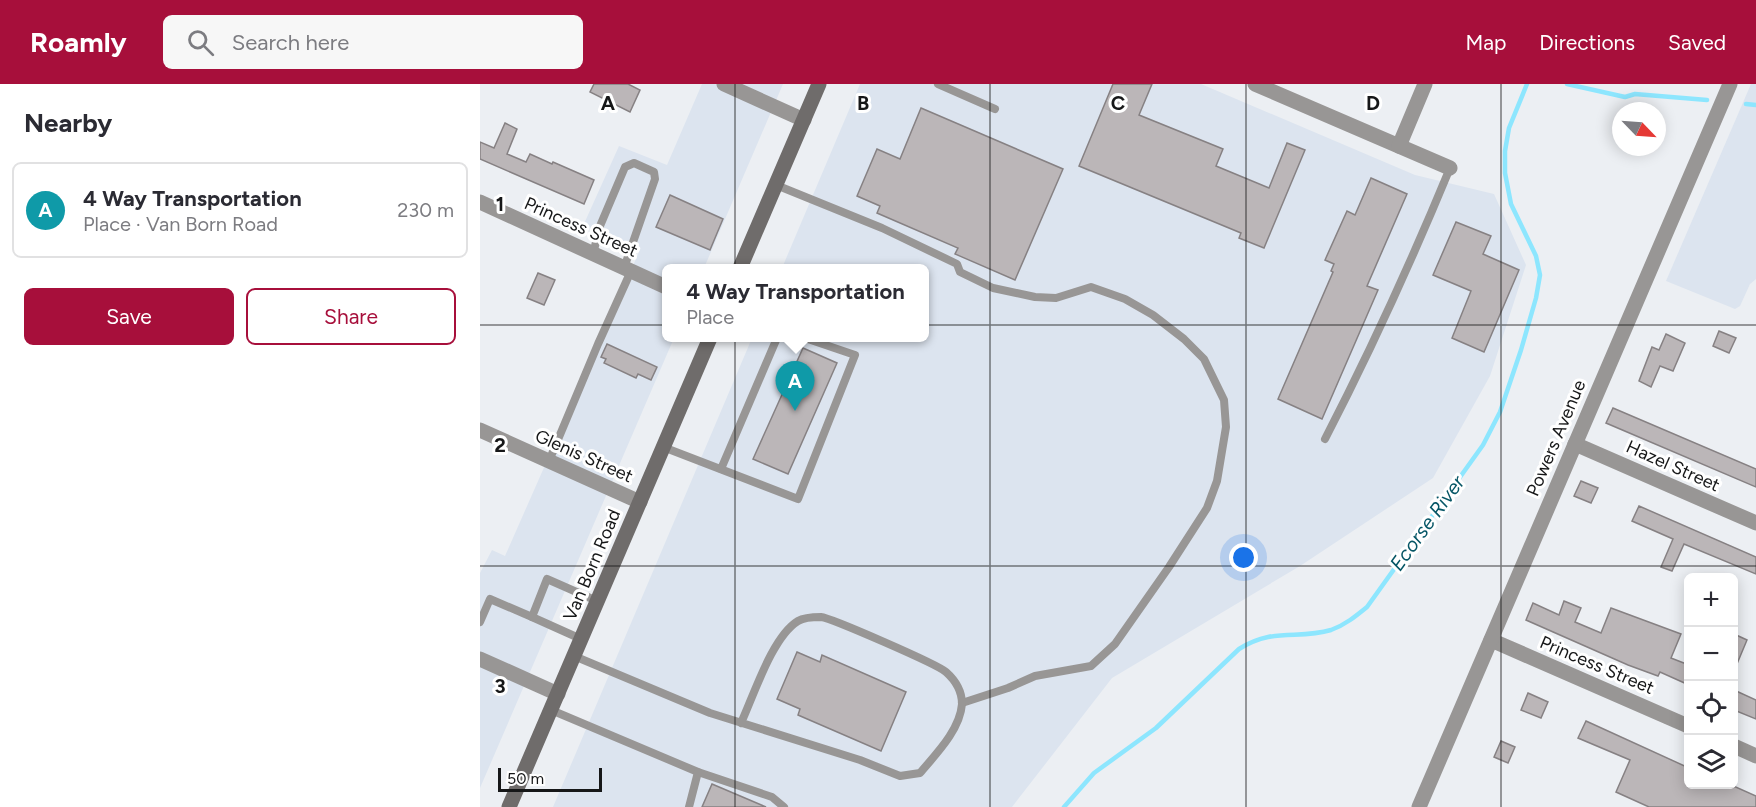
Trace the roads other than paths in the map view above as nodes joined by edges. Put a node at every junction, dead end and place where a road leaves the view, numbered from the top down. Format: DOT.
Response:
graph roads {
  1 [pos="724,84"];
  2 [pos="819,84"];
  3 [pos="938,84"];
  4 [pos="1255,84"];
  5 [pos="1425,84"];
  6 [pos="1730,84"];
  7 [pos="995,109"];
  8 [pos="804,120"];
  9 [pos="1399,146"];
  10 [pos="1450,168"];
  11 [pos="776,185"];
  12 [pos="480,202"];
  13 [pos="593,254"];
  14 [pos="742,264"];
  15 [pos="627,269"];
  16 [pos="662,285"];
  17 [pos="708,342"];
  18 [pos="775,342"];
  19 [pos="817,342"];
  20 [pos="480,430"];
  21 [pos="1325,440"];
  22 [pos="1575,444"];
  23 [pos="663,447"];
  24 [pos="549,462"];
  25 [pos="721,469"];
  26 [pos="640,502"];
  27 [pos="1756,523"];
  28 [pos="597,601"];
  29 [pos="531,617"];
  30 [pos="480,622"];
  31 [pos="581,639"];
  32 [pos="1491,640"];
  33 [pos="574,656"];
  34 [pos="480,658"];
  35 [pos="558,694"];
  36 [pos="962,703"];
  37 [pos="551,710"];
  38 [pos="741,723"];
  39 [pos="1684,724"];
  40 [pos="1738,748"];
  41 [pos="1756,756"];
  42 [pos="698,771"];
  43 [pos="509,807"];
  44 [pos="689,807"];
  45 [pos="784,807"];
  46 [pos="1419,807"];
  1 -- 8 [label="street"];
  2 -- 8 [label="main road"];
  3 -- 7 [label="lane"];
  4 -- 9 [label="street"];
  5 -- 9 [label="street"];
  6 -- 22 [label="street, Powers Avenue"];
  8 -- 11 [label="main road"];
  9 -- 10 [label="street"];
  10 -- 21 [label="lane"];
  11 -- 14 [label="main road"];
  11 -- 36 [label="lane"];
  12 -- 13 [label="street, Princess Street"];
  13 -- 15 [label="street, Princess Street"];
  13 -- 15 [label="lane"];
  15 -- 16 [label="street, Princess Street"];
  15 -- 24 [label="lane"];
  17 -- 23 [label="main road, Van Born Road"];
  18 -- 25 [label="lane"];
  19 -- 25 [label="lane"];
  20 -- 24 [label="street, Glenis Street"];
  22 -- 27 [label="street, Hazel Street"];
  22 -- 32 [label="street, Powers Avenue"];
  23 -- 25 [label="lane"];
  23 -- 26 [label="main road, Van Born Road"];
  24 -- 26 [label="street, Glenis Street"];
  26 -- 28 [label="main road, Van Born Road"];
  28 -- 29 [label="lane"];
  28 -- 31 [label="main road, Van Born Road"];
  29 -- 30 [label="lane"];
  29 -- 31 [label="lane"];
  31 -- 33 [label="main road, Van Born Road"];
  32 -- 39 [label="street, Princess Street"];
  32 -- 46 [label="street, Powers Avenue"];
  33 -- 35 [label="main road, Van Born Road"];
  33 -- 38 [label="lane"];
  34 -- 35 [label="street"];
  35 -- 37 [label="main road, Van Born Road"];
  36 -- 38 [label="lane"];
  36 -- 38 [label="lane"];
  37 -- 42 [label="lane"];
  37 -- 43 [label="main road, Van Born Road"];
  40 -- 41 [label="street"];
  42 -- 44 [label="lane"];
  42 -- 45 [label="lane"];
}
